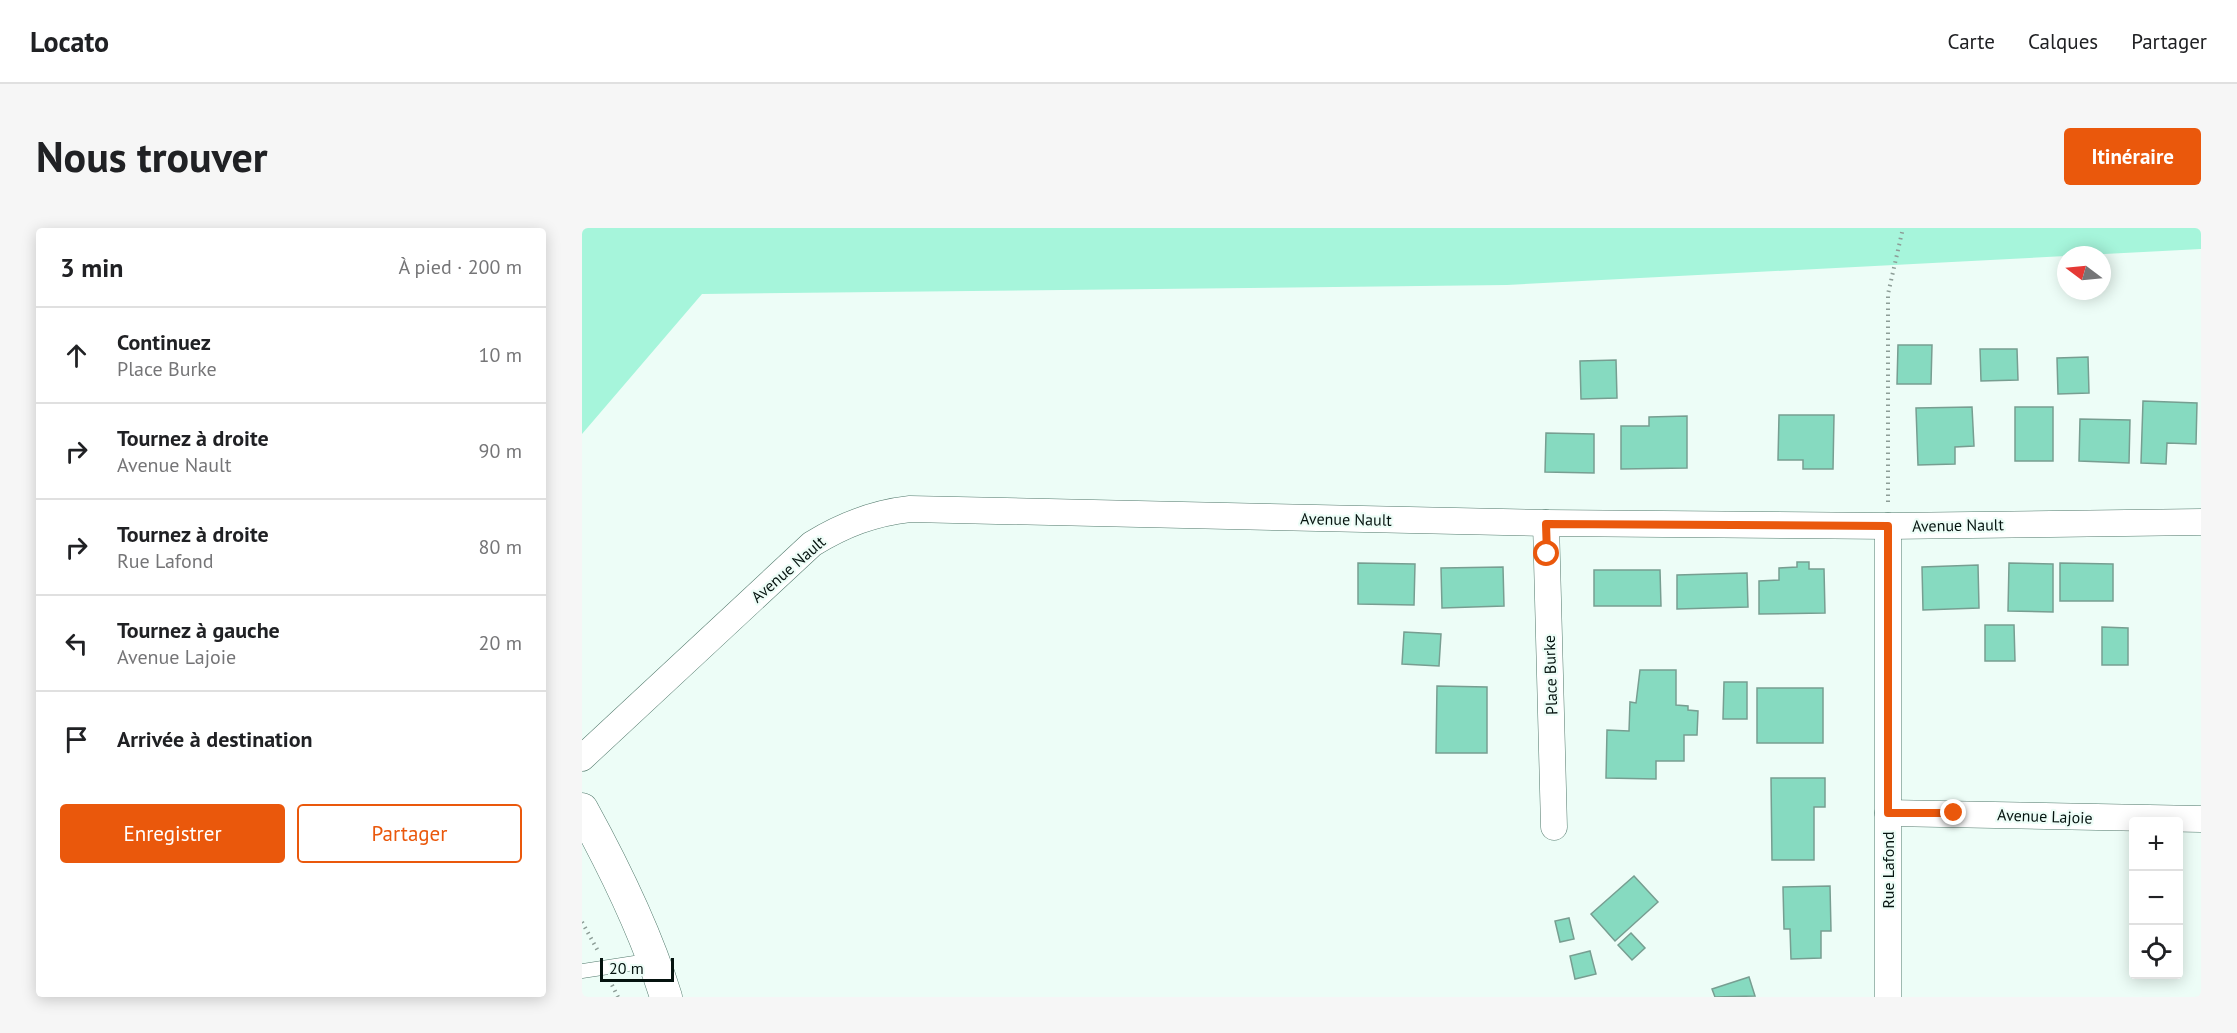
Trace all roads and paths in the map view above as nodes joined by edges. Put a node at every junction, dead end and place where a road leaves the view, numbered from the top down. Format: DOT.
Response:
graph roads {
  1 [pos="1903,228"];
  2 [pos="2201,522"];
  3 [pos="1546,524"];
  4 [pos="1888,526"];
  5 [pos="582,758"];
  6 [pos="582,809"];
  7 [pos="1888,813"];
  8 [pos="2201,819"];
  9 [pos="1554,827"];
  10 [pos="654,960"];
  11 [pos="582,971"];
  12 [pos="666,997"];
  13 [pos="1888,997"];
  1 -- 4 [label="path"];
  2 -- 4 [label="street, Avenue Nault"];
  3 -- 4 [label="street, Avenue Nault"];
  3 -- 5 [label="street, Avenue Nault"];
  3 -- 9 [label="street, Place Burke"];
  4 -- 7 [label="street, Rue Lafond"];
  6 -- 10 [label="street"];
  7 -- 8 [label="street, Avenue Lajoie"];
  7 -- 13 [label="street, Rue Lafond"];
  10 -- 11 [label="lane"];
  10 -- 12 [label="street"];
}
